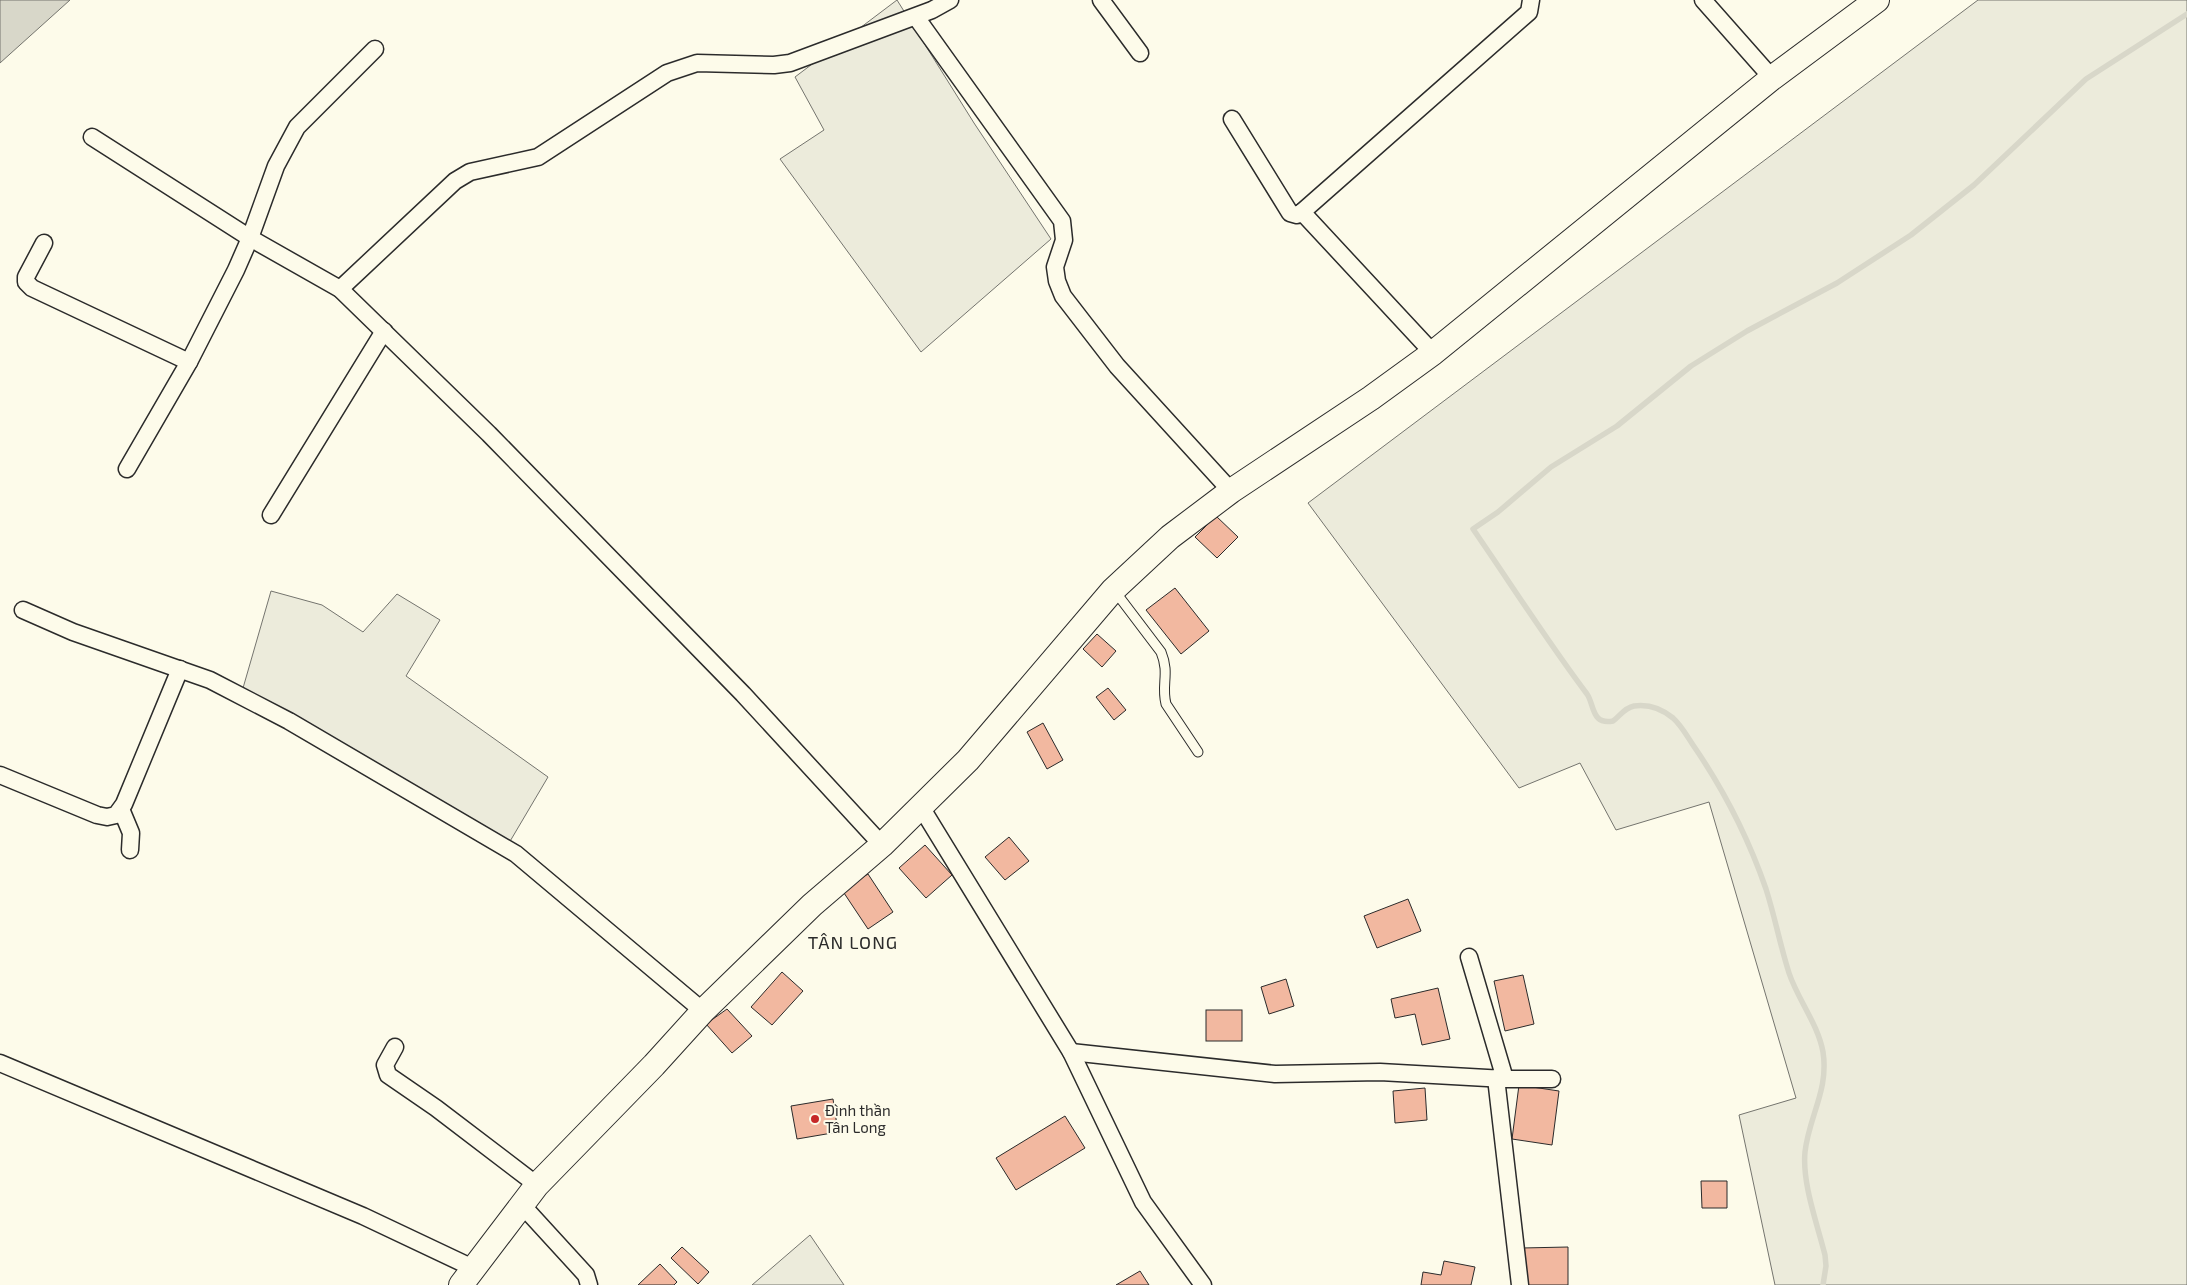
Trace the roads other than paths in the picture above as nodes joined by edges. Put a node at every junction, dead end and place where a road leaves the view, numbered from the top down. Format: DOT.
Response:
graph roads {
  1 [pos="950,0"];
  2 [pos="1101,0"];
  3 [pos="1531,0"];
  4 [pos="1703,0"];
  5 [pos="1877,0"];
  6 [pos="929,5"];
  7 [pos="916,16"];
  8 [pos="375,49"];
  9 [pos="1140,53"];
  10 [pos="1772,78"];
  11 [pos="1232,118"];
  12 [pos="92,137"];
  13 [pos="1302,212"];
  14 [pos="250,238"];
  15 [pos="44,243"];
  16 [pos="340,289"];
  17 [pos="384,331"];
  18 [pos="1433,353"];
  19 [pos="189,362"];
  20 [pos="127,469"];
  21 [pos="1231,491"];
  22 [pos="271,515"];
  23 [pos="1113,590"];
  24 [pos="23,610"];
  25 [pos="180,669"];
  26 [pos="1198,752"];
  27 [pos="0,775"];
  28 [pos="921,807"];
  29 [pos="120,810"];
  30 [pos="882,845"];
  31 [pos="130,850"];
  32 [pos="1469,957"];
  33 [pos="703,1011"];
  34 [pos="395,1047"];
  35 [pos="1071,1052"];
  36 [pos="0,1063"];
  37 [pos="1501,1079"];
  38 [pos="1552,1079"];
  39 [pos="537,1185"];
  40 [pos="522,1204"];
  41 [pos="467,1277"];
  42 [pos="589,1285"];
  43 [pos="1203,1285"];
  44 [pos="1520,1285"];
  1 -- 6 [label="street"];
  2 -- 9 [label="street"];
  3 -- 13 [label="street"];
  4 -- 10 [label="street"];
  5 -- 10 [label="street"];
  6 -- 7 [label="street"];
  7 -- 16 [label="street"];
  7 -- 21 [label="street"];
  8 -- 14 [label="street"];
  10 -- 18 [label="street"];
  11 -- 13 [label="street"];
  12 -- 14 [label="street"];
  13 -- 18 [label="street"];
  14 -- 16 [label="street"];
  14 -- 19 [label="street"];
  15 -- 19 [label="street"];
  16 -- 17 [label="street"];
  17 -- 22 [label="street"];
  17 -- 30 [label="street"];
  18 -- 21 [label="street"];
  19 -- 20 [label="street"];
  21 -- 23 [label="street"];
  23 -- 26 [label="lane"];
  23 -- 28 [label="street"];
  24 -- 25 [label="street"];
  25 -- 29 [label="street"];
  25 -- 33 [label="street"];
  27 -- 29 [label="street"];
  28 -- 30 [label="street"];
  28 -- 35 [label="street"];
  29 -- 31 [label="street"];
  30 -- 33 [label="street"];
  32 -- 37 [label="street"];
  33 -- 39 [label="street"];
  34 -- 39 [label="street"];
  35 -- 37 [label="street"];
  35 -- 43 [label="street"];
  36 -- 41 [label="street"];
  37 -- 38 [label="street"];
  37 -- 44 [label="street"];
  39 -- 40 [label="street"];
  40 -- 41 [label="street"];
  40 -- 42 [label="street"];
}
